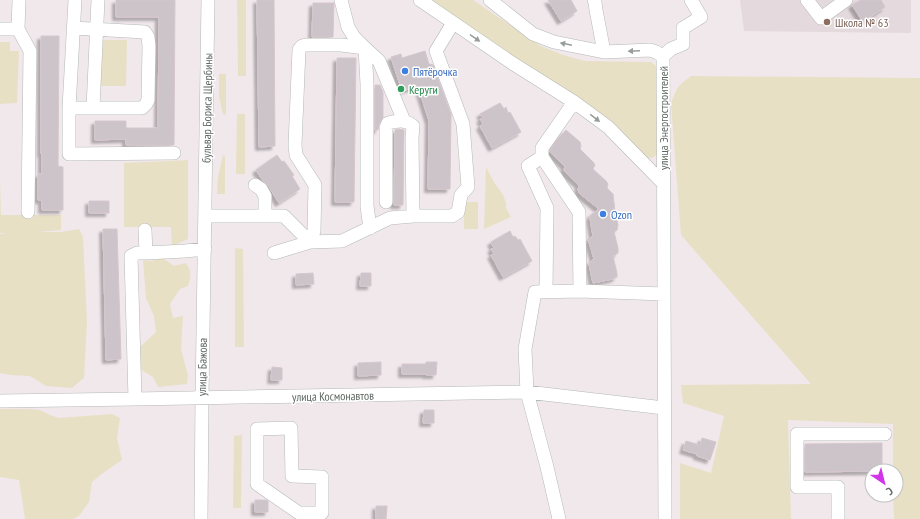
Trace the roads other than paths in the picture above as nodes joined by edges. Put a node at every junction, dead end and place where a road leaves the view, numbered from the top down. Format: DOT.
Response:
graph roads {
  1 [pos="19,0"];
  2 [pos="75,0"];
  3 [pos="98,0"];
  4 [pos="208,0"];
  5 [pos="341,0"];
  6 [pos="420,0"];
  7 [pos="490,0"];
  8 [pos="691,0"];
  9 [pos="807,0"];
  10 [pos="846,0"];
  11 [pos="596,1"];
  12 [pos="454,23"];
  13 [pos="73,28"];
  14 [pos="0,29"];
  15 [pos="18,29"];
  16 [pos="96,30"];
  17 [pos="364,48"];
  18 [pos="604,52"];
  19 [pos="663,56"];
  20 [pos="574,102"];
  21 [pos="69,108"];
  22 [pos="93,108"];
  23 [pos="404,121"];
  24 [pos="663,151"];
  25 [pos="174,153"];
  26 [pos="542,157"];
  27 [pos="642,162"];
  28 [pos="663,183"];
  29 [pos="254,185"];
  30 [pos="386,202"];
  31 [pos="28,212"];
  32 [pos="265,215"];
  33 [pos="205,216"];
  34 [pos="409,217"];
  35 [pos="370,228"];
  36 [pos="144,230"];
  37 [pos="310,242"];
  38 [pos="204,249"];
  39 [pos="146,253"];
  40 [pos="274,253"];
  41 [pos="546,291"];
  42 [pos="580,291"];
  43 [pos="664,294"];
  44 [pos="527,392"];
  45 [pos="202,398"];
  46 [pos="135,399"];
  47 [pos="0,401"];
  48 [pos="664,408"];
  49 [pos="885,434"];
  50 [pos="299,516"];
  51 [pos="201,519"];
  52 [pos="559,519"];
  53 [pos="665,519"];
  54 [pos="838,519"];
  1 -- 15 [label="street"];
  2 -- 13 [label="street"];
  3 -- 16 [label="street"];
  4 -- 33 [label="street, бульвар Бориса Щербины"];
  5 -- 17 [label="street"];
  6 -- 12 [label="street, улица Энергостроителей"];
  18 -- 7 [label="street, улица Энергостроителей, one-way"];
  8 -- 19 [label="street"];
  9 -- 10 [label="street"];
  11 -- 18 [label="street"];
  12 -- 20 [label="street, улица Энергостроителей, one-way"];
  12 -- 34 [label="street"];
  13 -- 16 [label="street"];
  13 -- 21 [label="street"];
  14 -- 15 [label="street"];
  15 -- 31 [label="street"];
  16 -- 22 [label="street"];
  16 -- 22 [label="street"];
  17 -- 23 [label="street"];
  17 -- 35 [label="street"];
  17 -- 37 [label="street"];
  19 -- 18 [label="street, улица Энергостроителей, one-way"];
  19 -- 24 [label="street, улица Энергостроителей"];
  20 -- 26 [label="street"];
  20 -- 27 [label="street, улица Энергостроителей, one-way"];
  21 -- 22 [label="street"];
  21 -- 25 [label="street"];
  23 -- 30 [label="street"];
  23 -- 34 [label="street"];
  24 -- 27 [label="street"];
  24 -- 28 [label="street, улица Энергостроителей"];
  26 -- 41 [label="street"];
  26 -- 42 [label="street"];
  27 -- 28 [label="street, улица Энергостроителей"];
  28 -- 43 [label="street"];
  29 -- 32 [label="street"];
  32 -- 33 [label="street"];
  32 -- 37 [label="street"];
  33 -- 38 [label="street, улица Бажова"];
  34 -- 35 [label="street"];
  35 -- 37 [label="street"];
  36 -- 39 [label="street"];
  37 -- 40 [label="street"];
  38 -- 39 [label="street"];
  38 -- 45 [label="street, улица Бажова"];
  39 -- 46 [label="street"];
  41 -- 42 [label="street"];
  41 -- 44 [label="street"];
  42 -- 43 [label="street"];
  43 -- 48 [label="street"];
  44 -- 45 [label="street, улица Космонавтов"];
  44 -- 48 [label="street, улица Космонавтов"];
  44 -- 52 [label="street"];
  45 -- 46 [label="street, улица Космонавтов"];
  45 -- 51 [label="street, улица Бажова"];
  46 -- 47 [label="street, улица Космонавтов"];
  48 -- 53 [label="street"];
  49 -- 54 [label="street"];
  50 -- 50 [label="street"];
}
